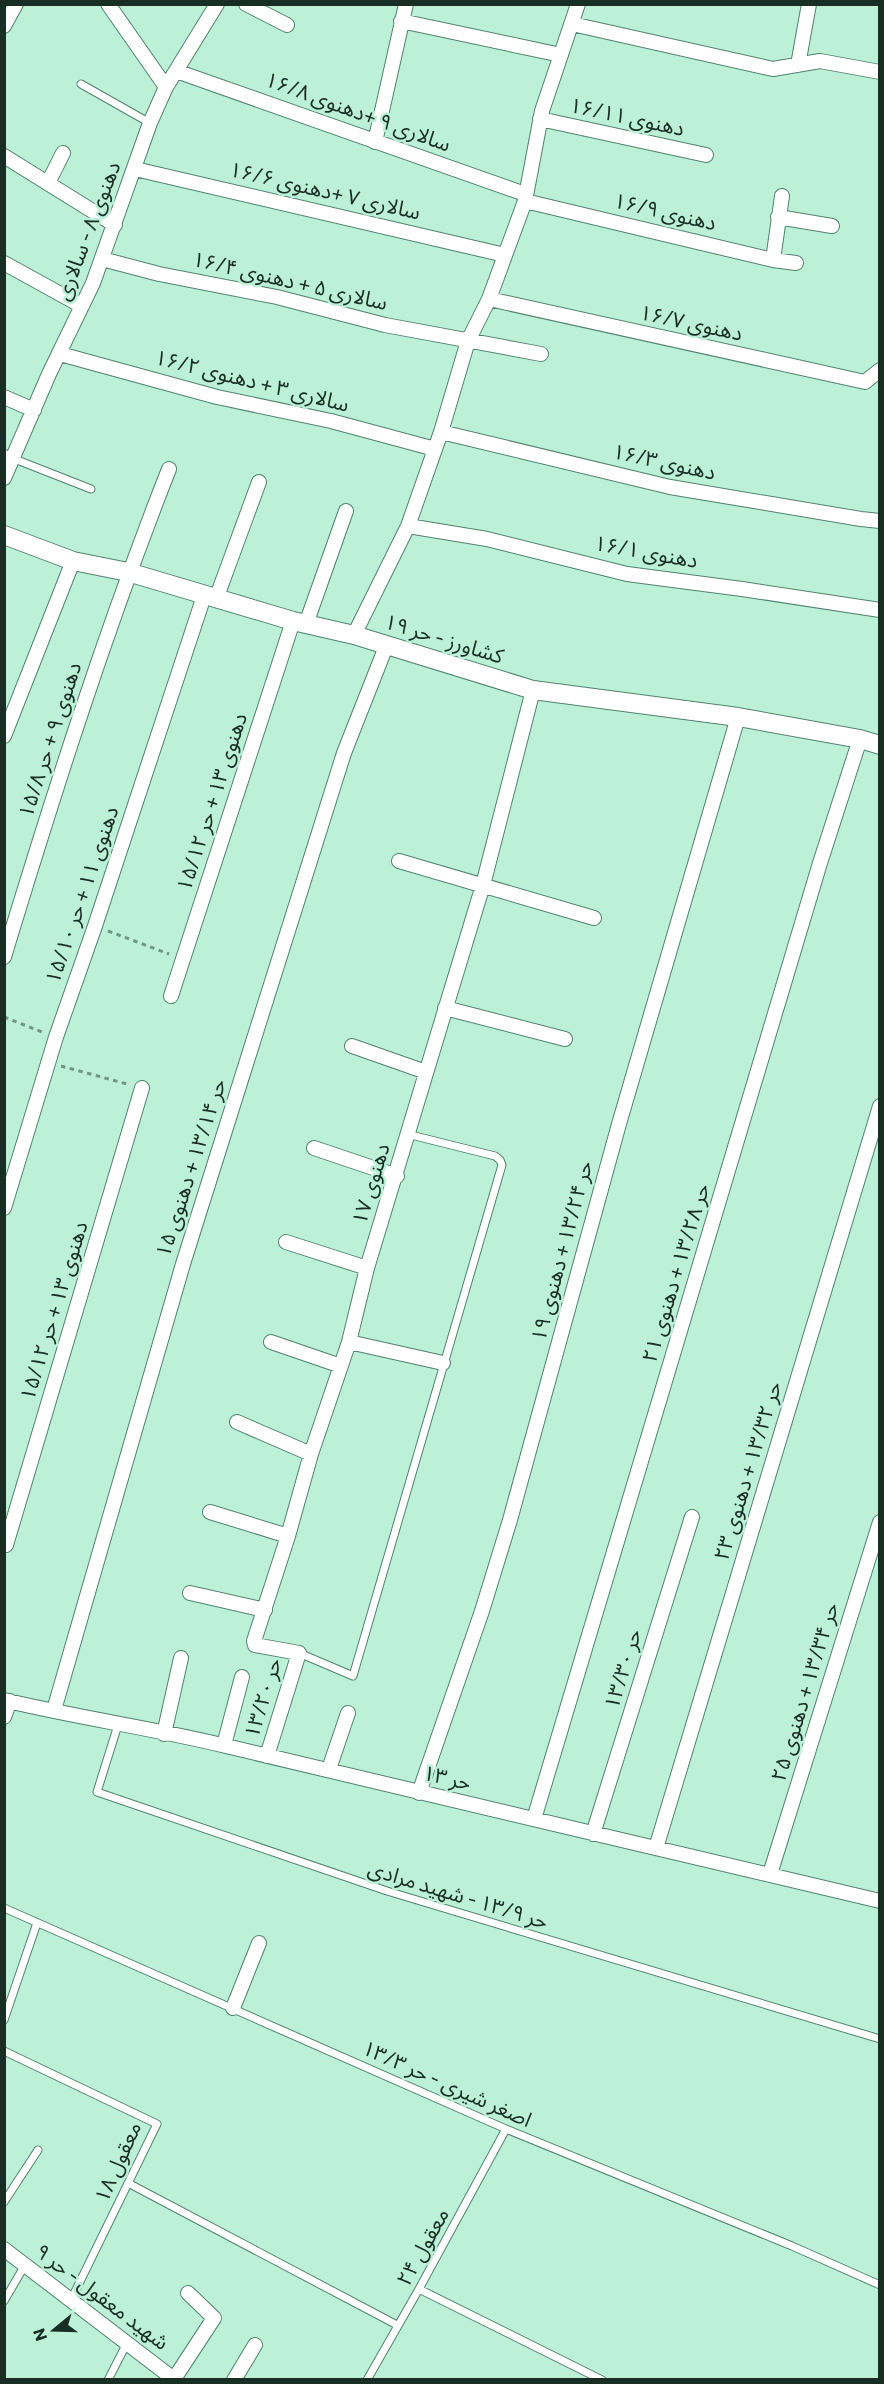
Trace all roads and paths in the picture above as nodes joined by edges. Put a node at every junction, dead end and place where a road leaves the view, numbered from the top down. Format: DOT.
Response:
graph roads {
  1 [pos="16,4"];
  2 [pos="108,4"];
  3 [pos="217,4"];
  4 [pos="246,4"];
  5 [pos="406,4"];
  6 [pos="578,4"];
  7 [pos="809,4"];
  8 [pos="401,21"];
  9 [pos="572,24"];
  10 [pos="286,25"];
  11 [pos="4,26"];
  12 [pos="561,55"];
  13 [pos="798,64"];
  14 [pos="176,71"];
  15 [pos="879,72"];
  16 [pos="81,84"];
  17 [pos="166,87"];
  18 [pos="540,119"];
  19 [pos="150,123"];
  20 [pos="375,142"];
  21 [pos="63,153"];
  22 [pos="706,155"];
  23 [pos="4,156"];
  24 [pos="135,169"];
  25 [pos="48,183"];
  26 [pos="782,196"];
  27 [pos="525,197"];
  28 [pos="778,216"];
  29 [pos="115,225"];
  30 [pos="832,226"];
  31 [pos="505,255"];
  32 [pos="102,259"];
  33 [pos="773,260"];
  34 [pos="796,262"];
  35 [pos="4,263"];
  36 [pos="489,299"];
  37 [pos="82,306"];
  38 [pos="468,341"];
  39 [pos="60,354"];
  40 [pos="541,354"];
  41 [pos="879,370"];
  42 [pos="4,397"];
  43 [pos="34,410"];
  44 [pos="441,432"];
  45 [pos="435,449"];
  46 [pos="8,456"];
  47 [pos="169,469"];
  48 [pos="4,478"];
  49 [pos="259,482"];
  50 [pos="91,489"];
  51 [pos="346,511"];
  52 [pos="879,521"];
  53 [pos="408,526"];
  54 [pos="4,535"];
  55 [pos="73,561"];
  56 [pos="128,572"];
  57 [pos="210,598"];
  58 [pos="879,610"];
  59 [pos="299,622"];
  60 [pos="354,634"];
  61 [pos="387,644"];
  62 [pos="533,690"];
  63 [pos="738,717"];
  64 [pos="4,736"];
  65 [pos="860,739"];
  66 [pos="879,746"];
  67 [pos="399,861"];
  68 [pos="483,885"];
  69 [pos="594,918"];
  70 [pos="95,926"];
  71 [pos="4,957"];
  72 [pos="183,959"];
  73 [pos="171,996"];
  74 [pos="445,1008"];
  75 [pos="4,1017"];
  76 [pos="56,1037"];
  77 [pos="565,1039"];
  78 [pos="352,1046"];
  79 [pos="48,1062"];
  80 [pos="426,1072"];
  81 [pos="142,1088"];
  82 [pos="879,1106"];
  83 [pos="407,1134"];
  84 [pos="314,1148"];
  85 [pos="397,1176"];
  86 [pos="4,1208"];
  87 [pos="286,1242"];
  88 [pos="367,1268"];
  89 [pos="271,1342"];
  90 [pos="349,1342"];
  91 [pos="443,1363"];
  92 [pos="341,1366"];
  93 [pos="237,1422"];
  94 [pos="311,1454"];
  95 [pos="210,1512"];
  96 [pos="10,1513"];
  97 [pos="692,1517"];
  98 [pos="879,1522"];
  99 [pos="288,1536"];
  100 [pos="6,1545"];
  101 [pos="190,1593"];
  102 [pos="265,1610"];
  103 [pos="299,1653"];
  104 [pos="181,1659"];
  105 [pos="242,1677"];
  106 [pos="7,1700"];
  107 [pos="54,1710"];
  108 [pos="348,1713"];
  109 [pos="4,1717"];
  110 [pos="118,1725"];
  111 [pos="164,1734"];
  112 [pos="224,1745"];
  113 [pos="267,1756"];
  114 [pos="329,1770"];
  115 [pos="419,1794"];
  116 [pos="534,1819"];
  117 [pos="594,1833"];
  118 [pos="656,1848"];
  119 [pos="770,1874"];
  120 [pos="879,1900"];
  121 [pos="4,1908"];
  122 [pos="38,1923"];
  123 [pos="259,1943"];
  124 [pos="233,2008"];
  125 [pos="4,2020"];
  126 [pos="879,2039"];
  127 [pos="4,2051"];
  128 [pos="506,2129"];
  129 [pos="38,2150"];
  130 [pos="128,2183"];
  131 [pos="4,2202"];
  132 [pos="4,2249"];
  133 [pos="25,2265"];
  134 [pos="879,2285"];
  135 [pos="419,2289"];
  136 [pos="188,2293"];
  137 [pos="71,2300"];
  138 [pos="4,2301"];
  139 [pos="397,2325"];
  140 [pos="127,2343"];
  141 [pos="255,2345"];
  142 [pos="108,2379"];
  143 [pos="174,2379"];
  144 [pos="234,2379"];
  145 [pos="366,2379"];
  146 [pos="602,2379"];
  1 -- 11 [label="street"];
  2 -- 17 [label="street"];
  3 -- 14 [label="street, دهنوی ۸ - سالاری"];
  4 -- 10 [label="street"];
  5 -- 8 [label="street"];
  6 -- 9 [label="street"];
  7 -- 13 [label="street"];
  8 -- 12 [label="street"];
  8 -- 20 [label="street"];
  9 -- 12 [label="street"];
  9 -- 13 [label="street"];
  12 -- 18 [label="street"];
  13 -- 15 [label="street"];
  14 -- 17 [label="street, دهنوی ۸ - سالاری"];
  14 -- 20 [label="street, سالاری ۹ +دهنوی ۱۶/۸"];
  16 -- 19 [label="lane"];
  17 -- 19 [label="street, دهنوی ۸ - سالاری"];
  18 -- 22 [label="street, دهنوی ۱۶/۱۱"];
  18 -- 27 [label="street"];
  19 -- 24 [label="street, دهنوی ۸ - سالاری"];
  20 -- 27 [label="street, سالاری ۹ +دهنوی ۱۶/۸"];
  21 -- 25 [label="street"];
  23 -- 25 [label="street"];
  24 -- 29 [label="street, دهنوی ۸ - سالاری"];
  24 -- 31 [label="street, سالاری ۷ +دهنوی ۱۶/۶"];
  25 -- 29 [label="street"];
  26 -- 28 [label="street"];
  27 -- 31 [label="street"];
  27 -- 33 [label="street, دهنوی ۱۶/۹"];
  28 -- 30 [label="street"];
  28 -- 33 [label="street"];
  29 -- 32 [label="street, دهنوی ۸ - سالاری"];
  31 -- 36 [label="street"];
  32 -- 37 [label="street, دهنوی ۸ - سالاری"];
  32 -- 38 [label="street, سالاری ۵ + دهنوی ۱۶/۴"];
  33 -- 34 [label="street, دهنوی ۱۶/۹"];
  35 -- 37 [label="street"];
  36 -- 38 [label="street"];
  36 -- 41 [label="street, دهنوی ۱۶/۷"];
  37 -- 39 [label="street, دهنوی ۸ - سالاری"];
  38 -- 40 [label="street, سالاری ۵ + دهنوی ۱۶/۴"];
  38 -- 44 [label="street"];
  39 -- 43 [label="street, دهنوی ۸ - سالاری"];
  39 -- 45 [label="street, سالاری ۳ + دهنوی ۱۶/۲"];
  42 -- 43 [label="street"];
  43 -- 46 [label="street, دهنوی ۸ - سالاری"];
  44 -- 45 [label="street"];
  44 -- 52 [label="street, دهنوی ۱۶/۳"];
  45 -- 53 [label="street"];
  46 -- 48 [label="street, دهنوی ۸ - سالاری"];
  46 -- 50 [label="lane"];
  47 -- 56 [label="street, دهنوی ۹ + حر ۱۵/۸"];
  49 -- 57 [label="street, دهنوی ۱۱ + حر ۱۵/۱۰"];
  51 -- 59 [label="street, دهنوی ۱۳ + حر ۱۵/۱۲"];
  53 -- 58 [label="street, دهنوی ۱۶/۱"];
  53 -- 60 [label="street"];
  54 -- 55 [label="street, کشاورز - حر ۱۹"];
  55 -- 56 [label="street, کشاورز - حر ۱۹"];
  55 -- 64 [label="street"];
  56 -- 57 [label="street, کشاورز - حر ۱۹"];
  56 -- 71 [label="street, دهنوی ۹ + حر ۱۵/۸"];
  57 -- 59 [label="street, کشاورز - حر ۱۹"];
  57 -- 70 [label="street, دهنوی ۱۱ + حر ۱۵/۱۰"];
  59 -- 60 [label="street, کشاورز - حر ۱۹"];
  59 -- 72 [label="street, دهنوی ۱۳ + حر ۱۵/۱۲"];
  60 -- 61 [label="street, کشاورز - حر ۱۹"];
  61 -- 62 [label="street, کشاورز - حر ۱۹"];
  61 -- 107 [label="street, حر ۱۳/۱۴ + دهنوی ۱۵"];
  62 -- 63 [label="street, کشاورز - حر ۱۹"];
  62 -- 68 [label="street, دهنوی ۱۷"];
  63 -- 65 [label="street, کشاورز - حر ۱۹"];
  63 -- 115 [label="street, حر ۱۳/۲۴ + دهنوی ۱۹"];
  65 -- 66 [label="street, کشاورز - حر ۱۹"];
  65 -- 116 [label="street, حر ۱۳/۲۸ + دهنوی ۲۱"];
  67 -- 68 [label="street"];
  68 -- 69 [label="street"];
  68 -- 74 [label="street, دهنوی ۱۷"];
  70 -- 72 [label="path"];
  70 -- 76 [label="street, دهنوی ۱۱ + حر ۱۵/۱۰"];
  72 -- 73 [label="street, دهنوی ۱۳ + حر ۱۵/۱۲"];
  74 -- 77 [label="street"];
  74 -- 80 [label="street, دهنوی ۱۷"];
  75 -- 76 [label="path"];
  76 -- 79 [label="street, دهنوی ۱۱ + حر ۱۵/۱۰"];
  78 -- 80 [label="street"];
  79 -- 81 [label="path"];
  79 -- 86 [label="street, دهنوی ۱۱ + حر ۱۵/۱۰"];
  80 -- 83 [label="street, دهنوی ۱۷"];
  81 -- 96 [label="street, دهنوی ۱۳ + حر ۱۵/۱۲"];
  82 -- 118 [label="street, حر ۱۳/۳۲ + دهنوی ۲۳"];
  83 -- 85 [label="street, دهنوی ۱۷"];
  83 -- 91 [label="lane"];
  84 -- 85 [label="street"];
  85 -- 88 [label="street, دهنوی ۱۷"];
  87 -- 88 [label="street"];
  88 -- 90 [label="street, دهنوی ۱۷"];
  89 -- 92 [label="street"];
  90 -- 91 [label="street"];
  90 -- 92 [label="street, دهنوی ۱۷"];
  91 -- 103 [label="lane"];
  92 -- 94 [label="street, دهنوی ۱۷"];
  93 -- 94 [label="street"];
  94 -- 99 [label="street, دهنوی ۱۷"];
  95 -- 99 [label="street"];
  96 -- 100 [label="street, دهنوی ۱۳ + حر ۱۵/۱۲"];
  97 -- 117 [label="street, حر ۱۳/۳۰"];
  98 -- 119 [label="street, حر ۱۳/۳۴ + دهنوی ۲۵"];
  99 -- 102 [label="street, دهنوی ۱۷"];
  101 -- 102 [label="street"];
  102 -- 103 [label="street, دهنوی ۱۷"];
  103 -- 113 [label="street, حر ۱۳/۲۰"];
  104 -- 111 [label="street"];
  105 -- 112 [label="street"];
  106 -- 107 [label="street, حر ۱۳"];
  106 -- 109 [label="street"];
  107 -- 110 [label="street, حر ۱۳"];
  108 -- 114 [label="street"];
  110 -- 111 [label="street, حر ۱۳"];
  110 -- 126 [label="lane, حر ۱۳/۹ - شهید مرادی"];
  111 -- 112 [label="street, حر ۱۳"];
  112 -- 113 [label="street, حر ۱۳"];
  113 -- 114 [label="street, حر ۱۳"];
  114 -- 115 [label="street, حر ۱۳"];
  115 -- 116 [label="street, حر ۱۳"];
  116 -- 117 [label="street, حر ۱۳"];
  117 -- 118 [label="street, حر ۱۳"];
  118 -- 119 [label="street, حر ۱۳"];
  119 -- 120 [label="street, حر ۱۳"];
  121 -- 122 [label="lane, اصغر شیری - حر ۱۳/۳"];
  122 -- 124 [label="lane, اصغر شیری - حر ۱۳/۳"];
  122 -- 125 [label="lane"];
  123 -- 124 [label="street"];
  124 -- 128 [label="lane, اصغر شیری - حر ۱۳/۳"];
  127 -- 130 [label="lane, معقول ۱۸"];
  128 -- 134 [label="lane, اصغر شیری - حر ۱۳/۳"];
  128 -- 135 [label="lane, معقول ۲۴"];
  129 -- 131 [label="lane"];
  130 -- 137 [label="lane, معقول ۱۸"];
  130 -- 139 [label="lane"];
  132 -- 133 [label="street, شهید معقول - حر ۹"];
  133 -- 137 [label="street, شهید معقول - حر ۹"];
  133 -- 138 [label="lane"];
  135 -- 139 [label="lane, معقول ۲۴"];
  135 -- 146 [label="lane"];
  136 -- 143 [label="street"];
  137 -- 140 [label="street, شهید معقول - حر ۹"];
  139 -- 145 [label="lane, معقول ۲۴"];
  140 -- 142 [label="lane"];
  140 -- 143 [label="street, شهید معقول - حر ۹"];
  141 -- 144 [label="street"];
}
